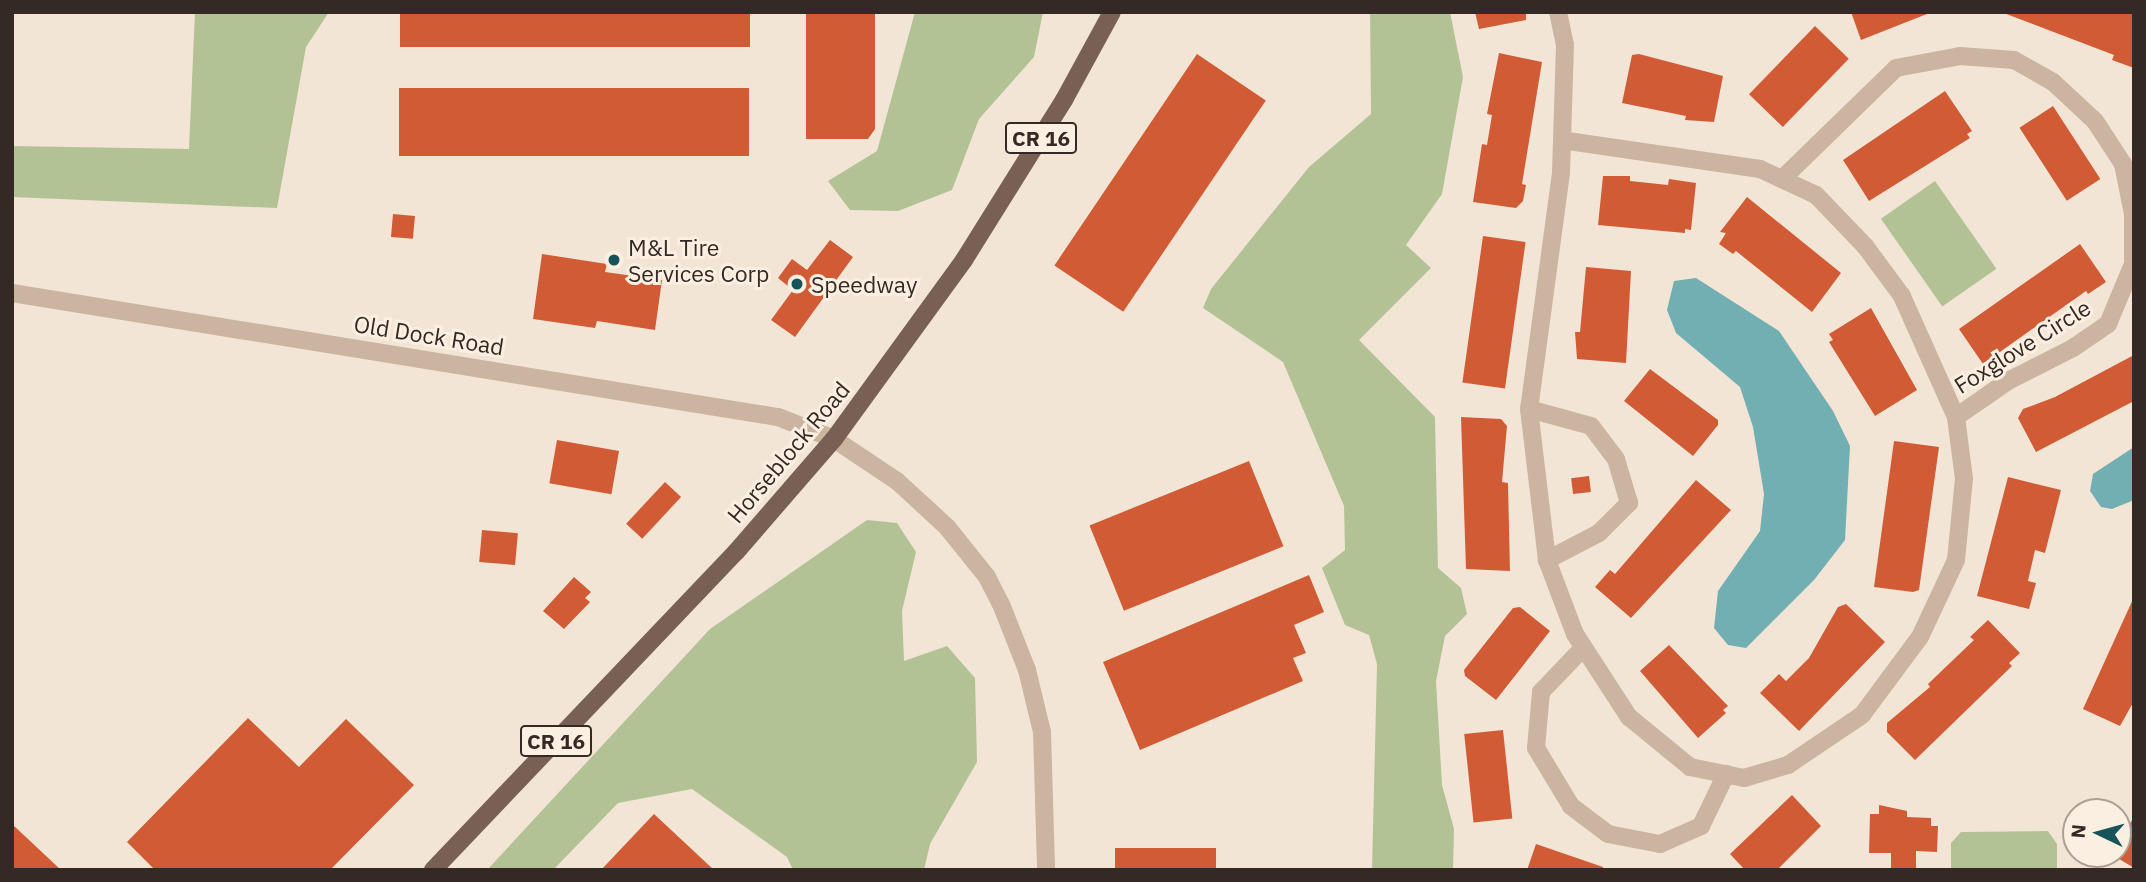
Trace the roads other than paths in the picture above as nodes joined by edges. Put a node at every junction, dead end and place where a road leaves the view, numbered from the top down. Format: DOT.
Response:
graph roads {
  1 [pos="1112,12"];
  2 [pos="1558,12"];
  3 [pos="1562,140"];
  4 [pos="1782,179"];
  5 [pos="12,293"];
  6 [pos="1529,409"];
  7 [pos="1956,417"];
  8 [pos="834,439"];
  9 [pos="1547,559"];
  10 [pos="1583,648"];
  11 [pos="1726,774"];
  12 [pos="433,870"];
  13 [pos="1046,870"];
  1 -- 8 [label="main road, Horseblock Road / CR 16"];
  2 -- 3 [label="street, Foxglove Circle"];
  3 -- 4 [label="street, Foxglove Circle"];
  3 -- 6 [label="street, Foxglove Circle"];
  4 -- 7 [label="street, Foxglove Circle"];
  4 -- 7 [label="street, Foxglove Circle"];
  5 -- 8 [label="street, Old Dock Road"];
  6 -- 9 [label="street, Foxglove Circle"];
  6 -- 9 [label="street"];
  7 -- 11 [label="street, Foxglove Circle"];
  8 -- 12 [label="main road, Horseblock Road / CR 16"];
  8 -- 13 [label="street, Old Dock Road"];
  9 -- 10 [label="street, Foxglove Circle"];
  10 -- 11 [label="street, Foxglove Circle"];
  10 -- 11 [label="street"];
}
